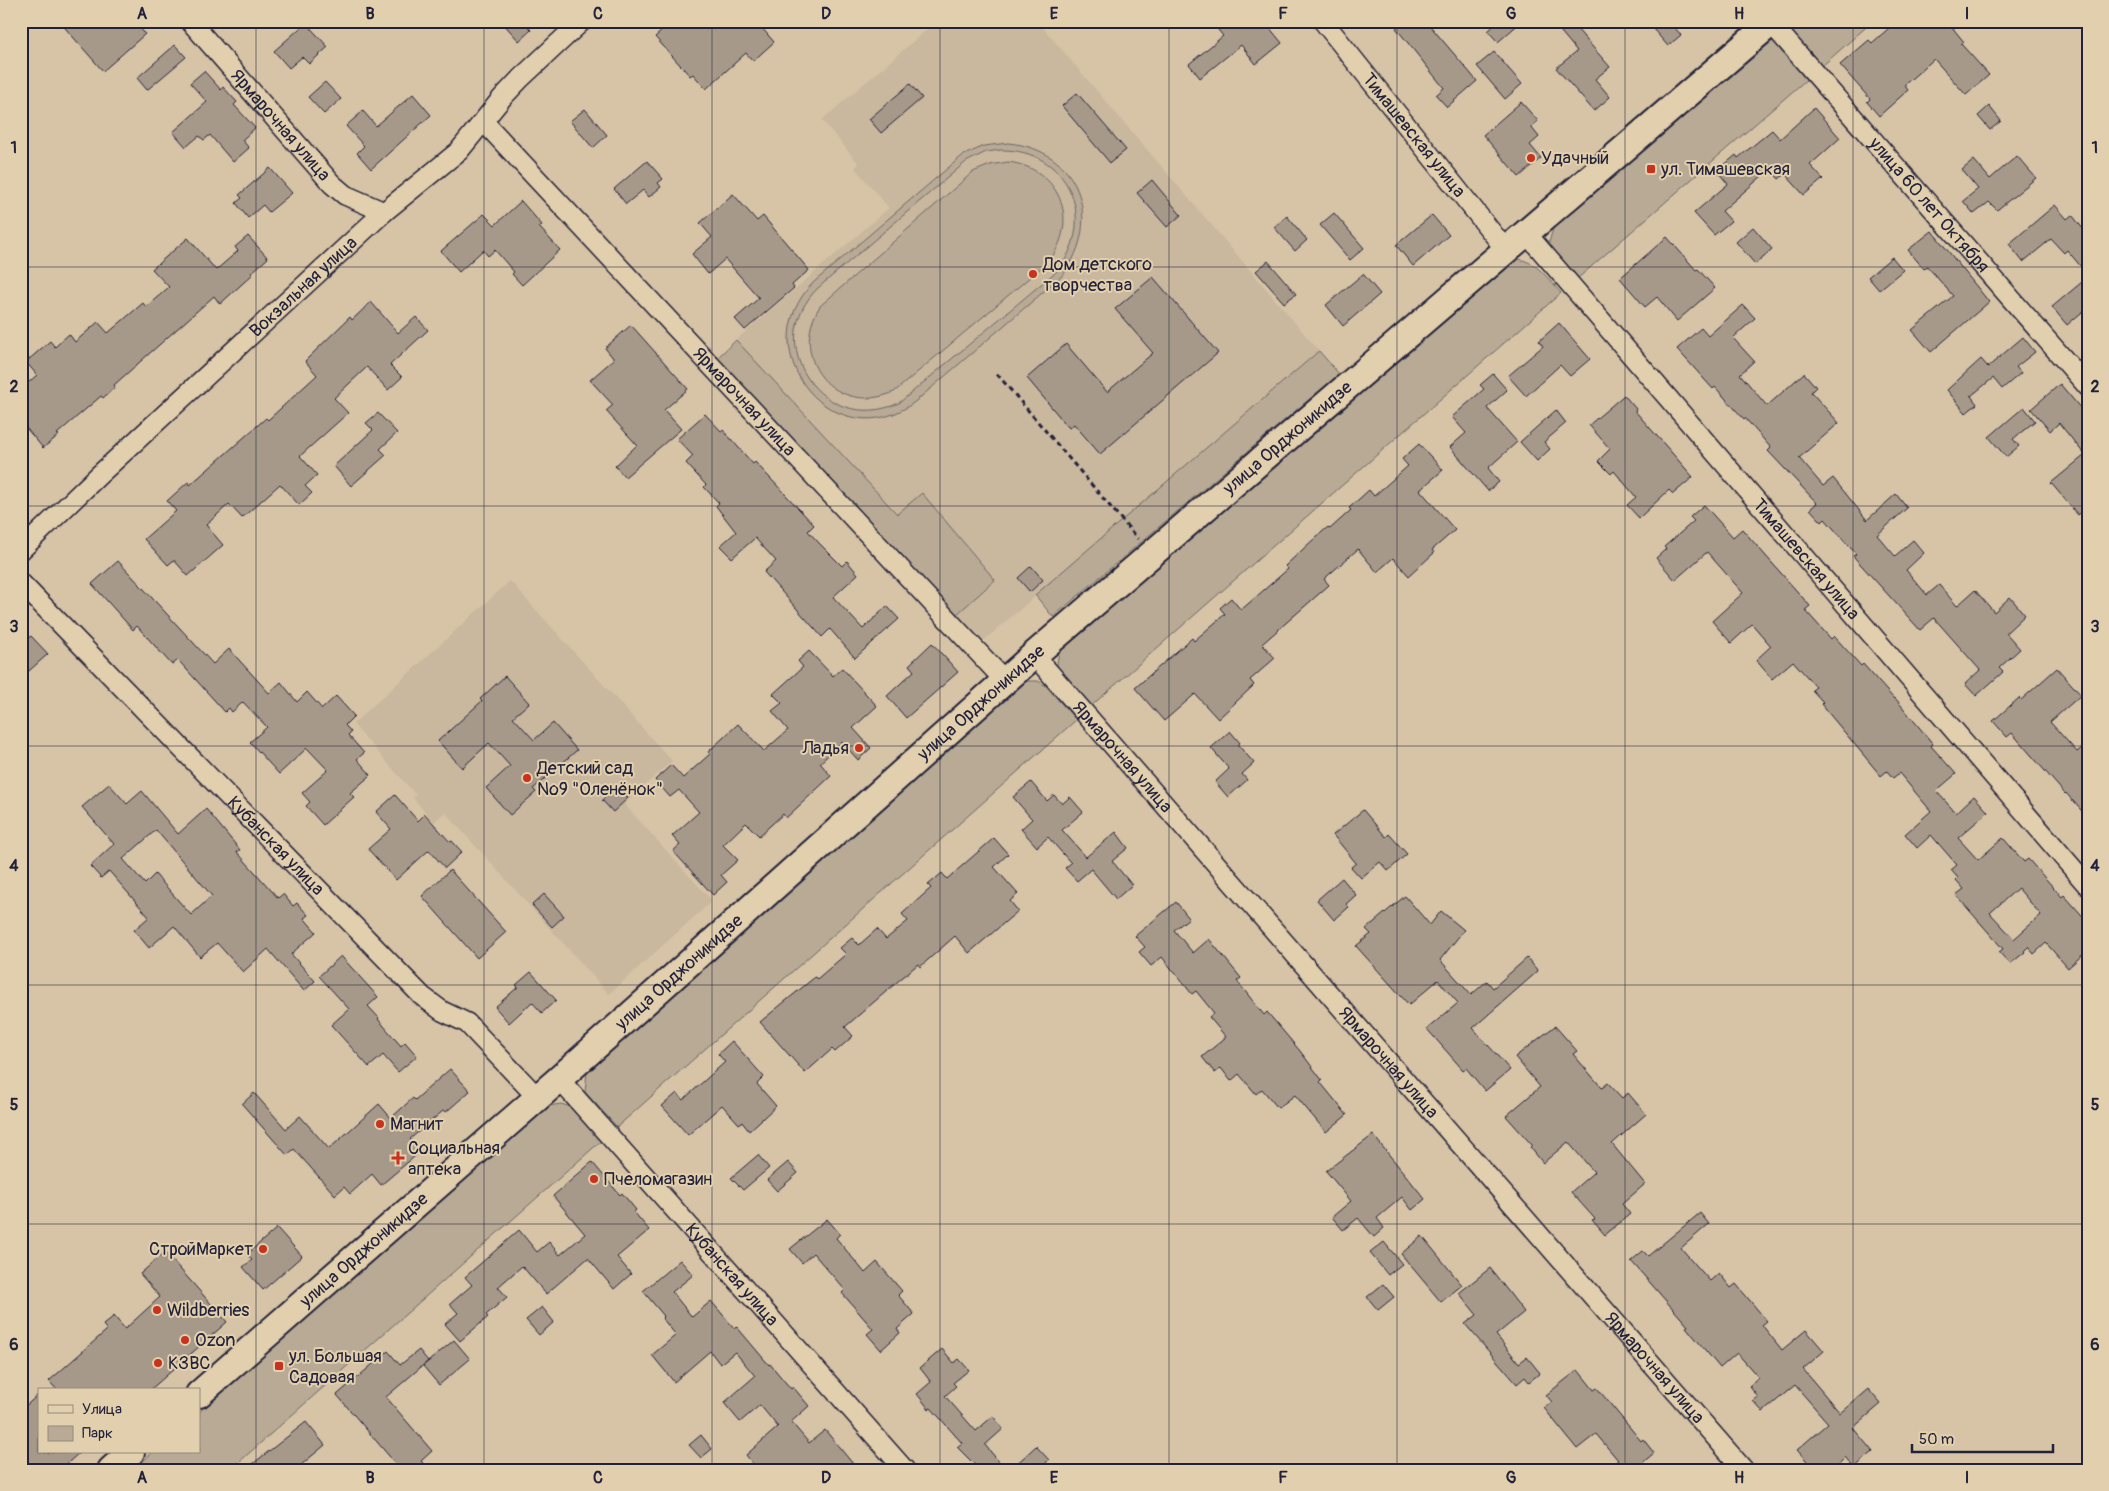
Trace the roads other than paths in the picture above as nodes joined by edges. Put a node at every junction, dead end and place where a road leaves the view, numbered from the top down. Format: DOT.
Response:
graph roads {
  1 [pos="190,21"];
  2 [pos="582,21"];
  3 [pos="1323,21"];
  4 [pos="1772,22"];
  5 [pos="484,122"];
  6 [pos="384,212"];
  7 [pos="1526,233"];
  8 [pos="1506,250"];
  9 [pos="2088,387"];
  10 [pos="21,550"];
  11 [pos="21,583"];
  12 [pos="1034,655"];
  13 [pos="1005,681"];
  14 [pos="2088,886"];
  15 [pos="559,1079"];
  16 [pos="538,1098"];
  17 [pos="200,1393"];
  18 [pos="130,1454"];
  19 [pos="111,1470"];
  20 [pos="905,1470"];
  21 [pos="1744,1470"];
  1 -- 6 [label="street, Ярмарочная улица"];
  2 -- 5 [label="street, Вокзальная улица"];
  3 -- 8 [label="street, Тимашевская улица"];
  4 -- 7 [label="main road, улица Орджоникидзе"];
  4 -- 9 [label="street, улица 60 лет Октября"];
  5 -- 6 [label="street, Вокзальная улица"];
  5 -- 13 [label="street, Ярмарочная улица"];
  6 -- 10 [label="street, Вокзальная улица"];
  7 -- 8 [label="main road, улица Орджоникидзе"];
  7 -- 14 [label="street, Тимашевская улица"];
  8 -- 12 [label="main road, улица Орджоникидзе"];
  11 -- 16 [label="street, Кубанская улица"];
  12 -- 13 [label="main road, улица Орджоникидзе"];
  12 -- 21 [label="street, Ярмарочная улица"];
  13 -- 15 [label="main road, улица Орджоникидзе"];
  15 -- 16 [label="main road, улица Орджоникидзе"];
  15 -- 20 [label="street, Кубанская улица"];
  16 -- 17 [label="main road, улица Орджоникидзе"];
  18 -- 19 [label="main road"];
}
